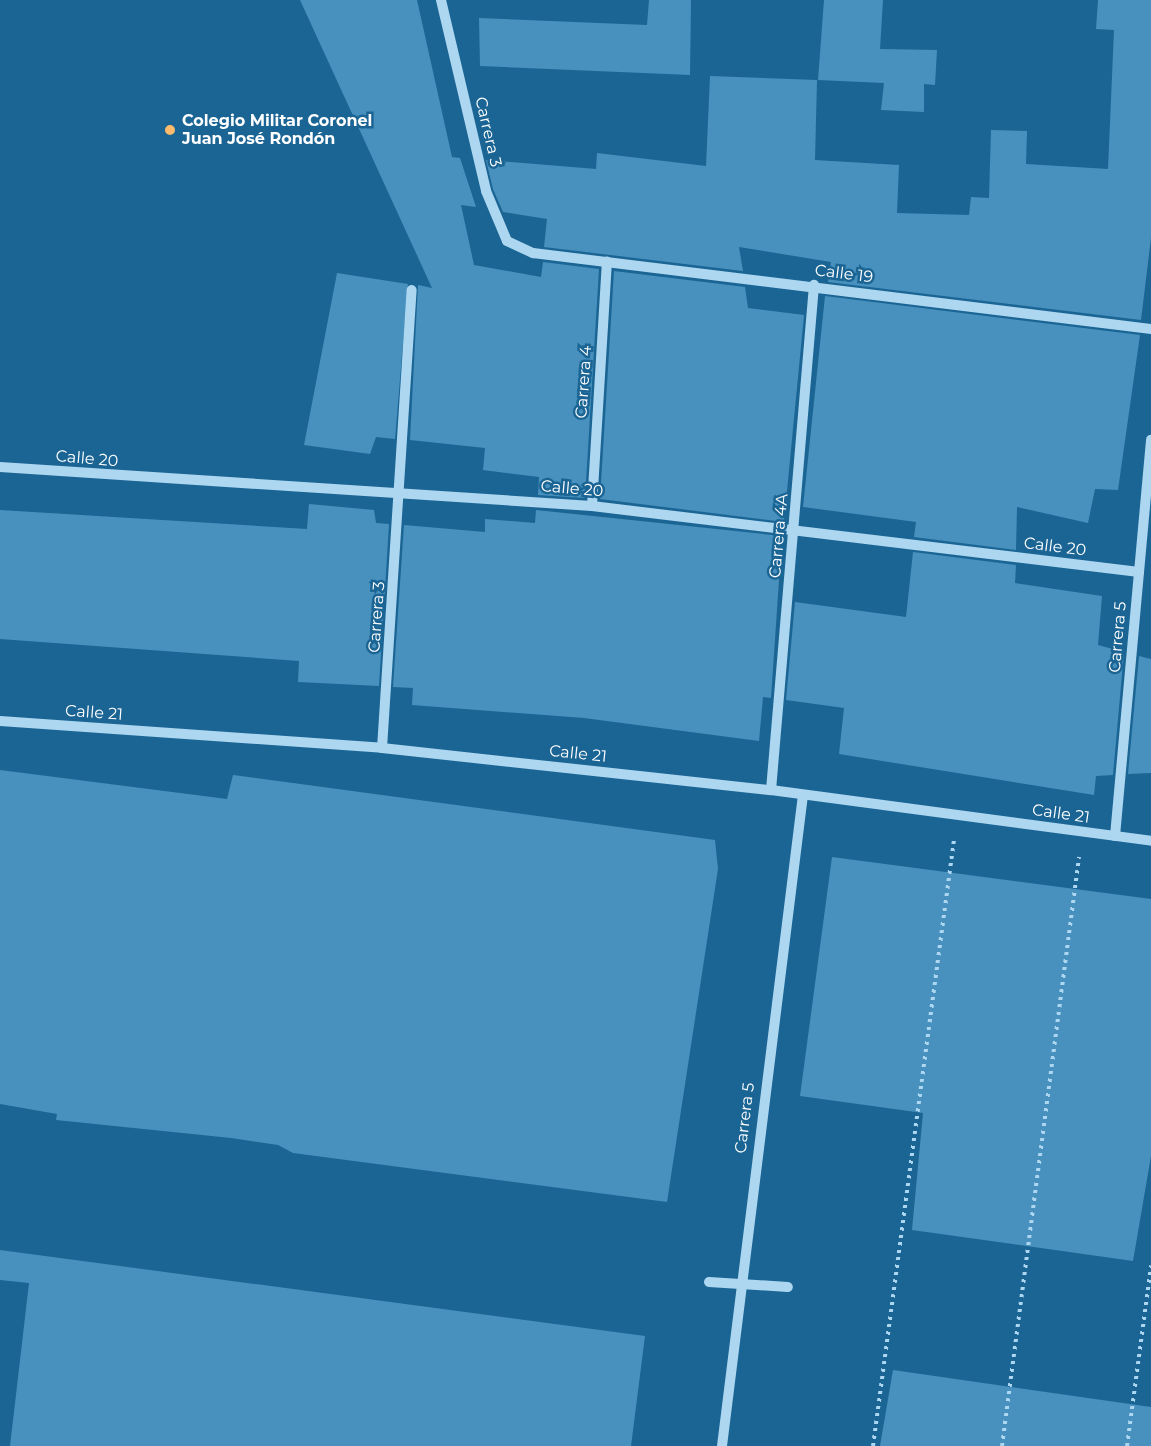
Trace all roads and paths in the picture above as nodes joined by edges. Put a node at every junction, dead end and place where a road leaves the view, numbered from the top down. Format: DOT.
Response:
graph roads {
  1 [pos="441,0"];
  2 [pos="533,253"];
  3 [pos="607,261"];
  4 [pos="814,285"];
  5 [pos="412,290"];
  6 [pos="1151,328"];
  7 [pos="1151,440"];
  8 [pos="0,467"];
  9 [pos="402,489"];
  10 [pos="592,506"];
  11 [pos="795,531"];
  12 [pos="1139,572"];
  13 [pos="0,721"];
  14 [pos="382,748"];
  15 [pos="771,790"];
  16 [pos="803,795"];
  17 [pos="958,816"];
  18 [pos="1082,832"];
  19 [pos="1115,836"];
  20 [pos="1151,841"];
  21 [pos="1151,1266"];
  22 [pos="709,1282"];
  23 [pos="740,1284"];
  24 [pos="788,1287"];
  25 [pos="722,1446"];
  26 [pos="873,1446"];
  27 [pos="1002,1446"];
  28 [pos="1127,1446"];
  1 -- 2 [label="street, Carrera 3"];
  2 -- 3 [label="street, Calle 19"];
  3 -- 4 [label="street, Calle 19"];
  3 -- 10 [label="street, Carrera 4"];
  4 -- 6 [label="street, Calle 19"];
  4 -- 11 [label="street, Carrera 4A"];
  5 -- 9 [label="street, Carrera 3"];
  7 -- 12 [label="street, Carrera 5"];
  8 -- 9 [label="street, Calle 20"];
  9 -- 10 [label="street, Calle 20"];
  9 -- 14 [label="street, Carrera 3"];
  10 -- 11 [label="street, Calle 20"];
  11 -- 12 [label="street, Calle 20"];
  11 -- 15 [label="street, Carrera 4A"];
  12 -- 19 [label="street, Carrera 5"];
  13 -- 14 [label="street, Calle 21"];
  14 -- 15 [label="street, Calle 21"];
  15 -- 16 [label="street, Calle 21"];
  16 -- 17 [label="street, Calle 21"];
  16 -- 23 [label="street, Carrera 5"];
  17 -- 18 [label="street, Calle 21"];
  17 -- 26 [label="path"];
  18 -- 19 [label="street, Calle 21"];
  18 -- 27 [label="path"];
  19 -- 20 [label="street, Calle 21"];
  21 -- 28 [label="path"];
  22 -- 23 [label="street"];
  23 -- 24 [label="street"];
  23 -- 25 [label="street, Carrera 5"];
}
